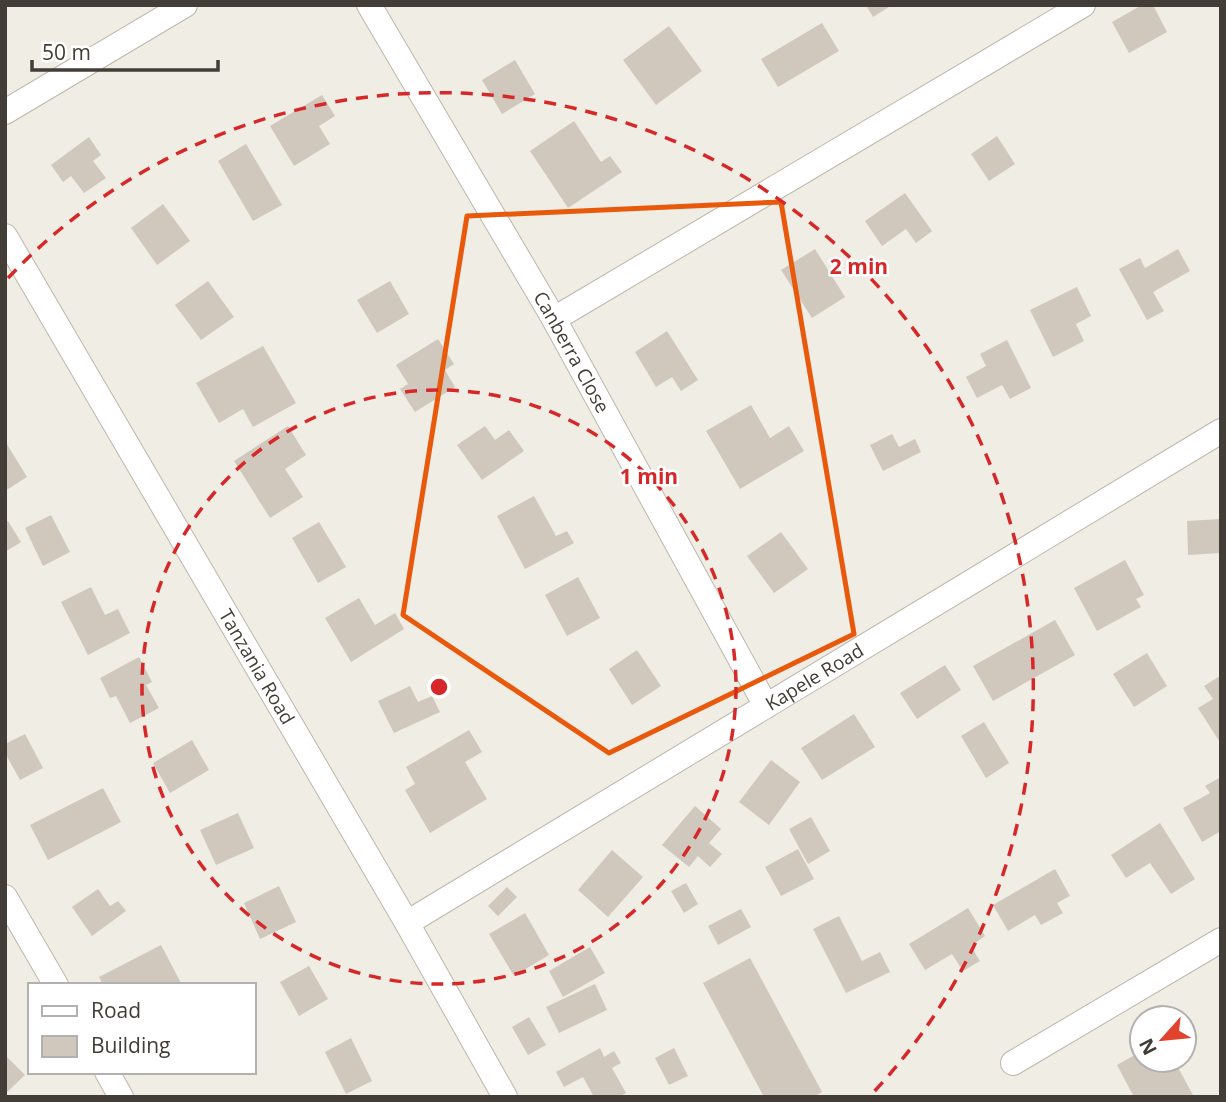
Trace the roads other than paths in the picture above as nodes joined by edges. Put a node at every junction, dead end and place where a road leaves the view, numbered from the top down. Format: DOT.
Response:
graph roads {
  1 [pos="184,5"];
  2 [pos="369,5"];
  3 [pos="1083,5"];
  4 [pos="5,112"];
  5 [pos="5,236"];
  6 [pos="554,319"];
  7 [pos="1221,431"];
  8 [pos="766,706"];
  9 [pos="5,897"];
  10 [pos="407,923"];
  11 [pos="1221,940"];
  12 [pos="55,983"];
  13 [pos="1013,1063"];
  14 [pos="108,1074"];
  15 [pos="121,1097"];
  16 [pos="505,1097"];
  1 -- 4 [label="street"];
  2 -- 6 [label="street, Canberra Close"];
  3 -- 6 [label="street"];
  5 -- 10 [label="street, Tanzania Road"];
  6 -- 8 [label="street, Canberra Close"];
  7 -- 8 [label="street, Kapele Road"];
  8 -- 10 [label="street, Kapele Road"];
  9 -- 12 [label="street"];
  10 -- 16 [label="street, Tanzania Road"];
  11 -- 13 [label="street"];
  14 -- 15 [label="street"];
}
